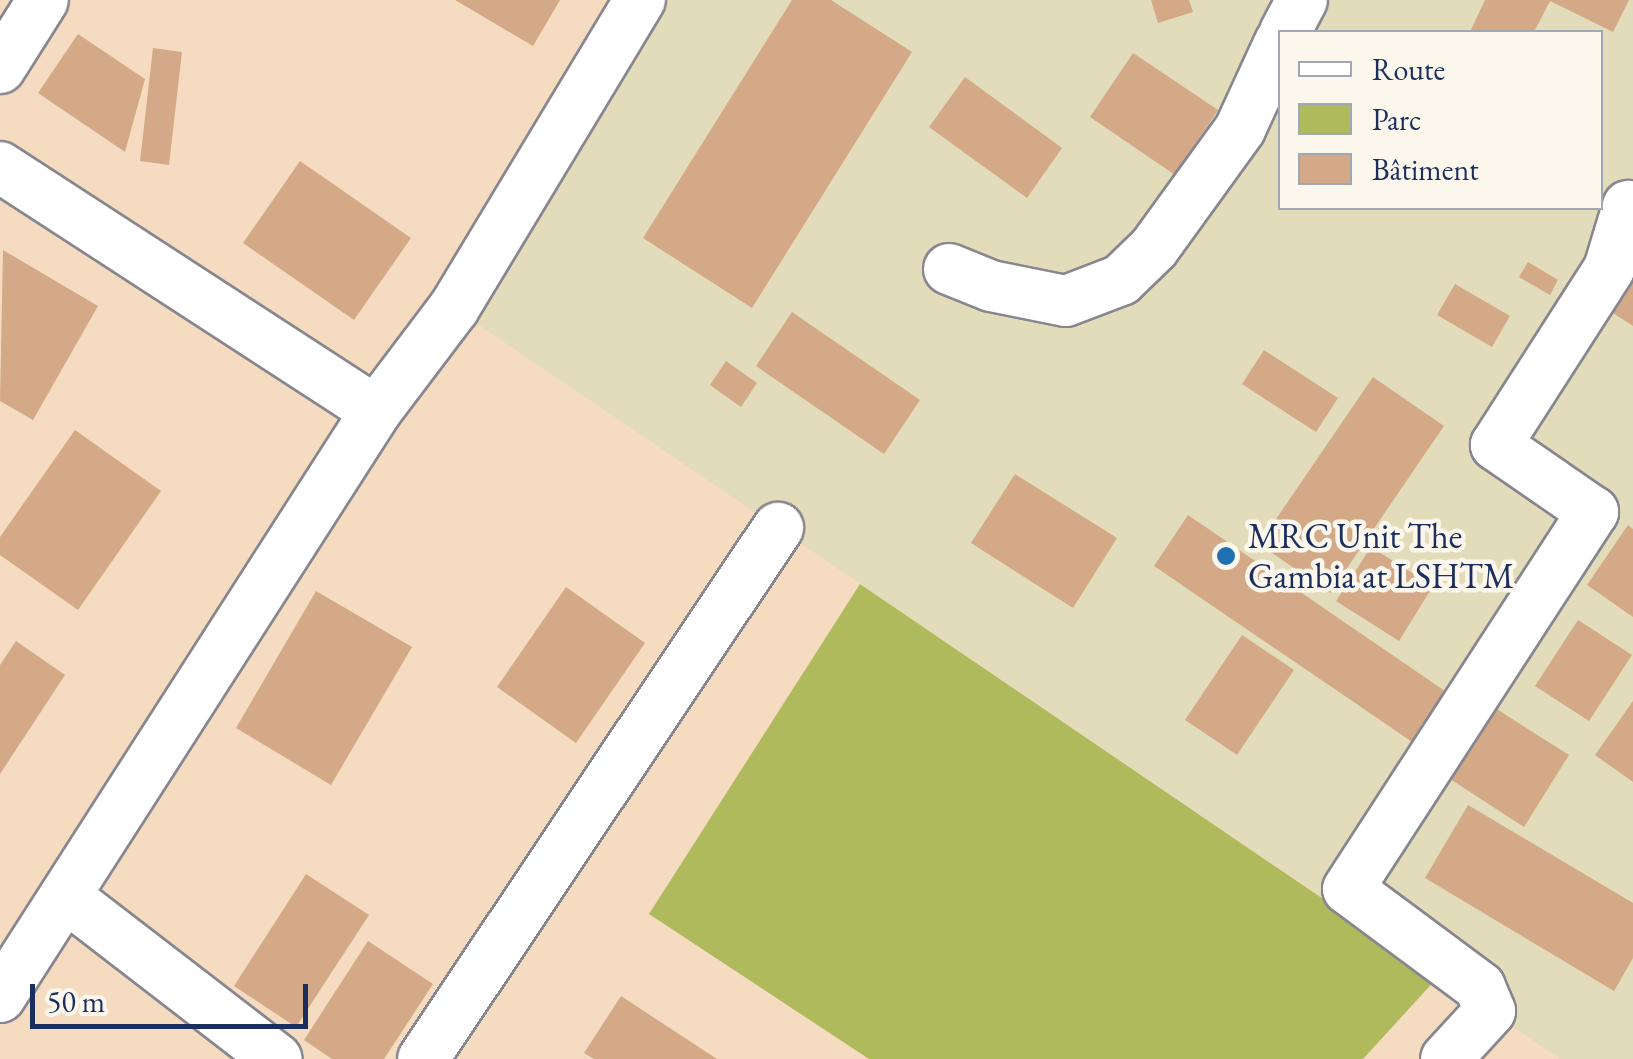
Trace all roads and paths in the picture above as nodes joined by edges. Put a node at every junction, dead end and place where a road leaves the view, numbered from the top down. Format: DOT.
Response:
graph roads {
  1 [pos="43,0"];
  2 [pos="640,0"];
  3 [pos="1278,55"];
  4 [pos="0,68"];
  5 [pos="0,167"];
  6 [pos="1620,203"];
  7 [pos="949,270"];
  8 [pos="376,412"];
  9 [pos="778,528"];
  10 [pos="65,896"];
  11 [pos="0,997"];
  12 [pos="277,1059"];
  13 [pos="424,1059"];
  14 [pos="1446,1059"];
  1 -- 4 [label="street"];
  2 -- 8 [label="street"];
  3 -- 7 [label="street"];
  5 -- 8 [label="street"];
  6 -- 14 [label="street"];
  8 -- 10 [label="street"];
  9 -- 13 [label="street"];
  10 -- 11 [label="street"];
  10 -- 12 [label="street"];
}
